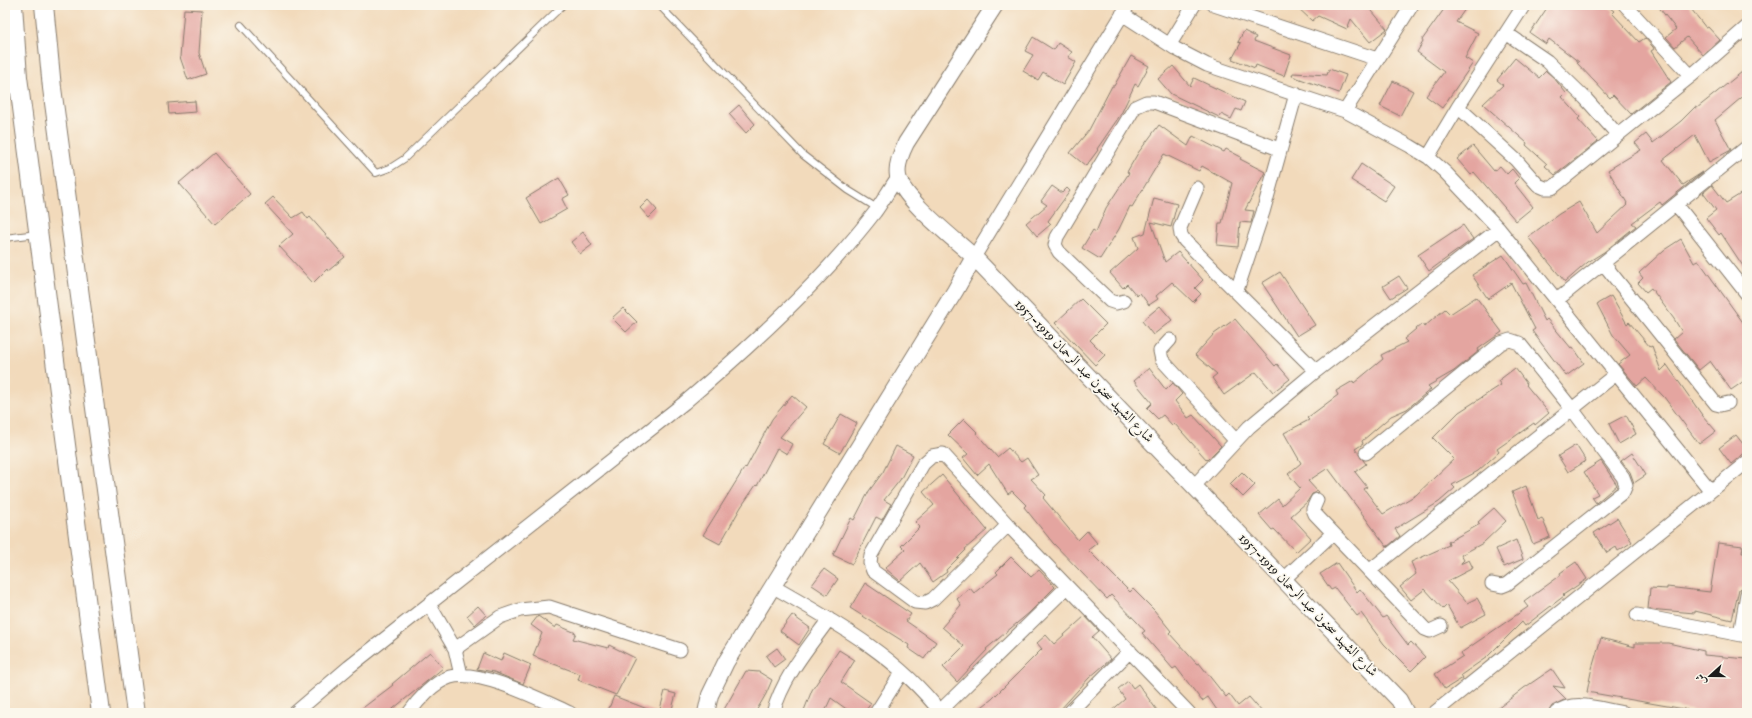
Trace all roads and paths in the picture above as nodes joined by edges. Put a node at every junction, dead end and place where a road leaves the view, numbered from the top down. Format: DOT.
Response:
graph roads {
  1 [pos="13,5"];
  2 [pos="44,5"];
  3 [pos="563,5"];
  4 [pos="658,5"];
  5 [pos="995,5"];
  6 [pos="1194,5"];
  7 [pos="1214,5"];
  8 [pos="1412,5"];
  9 [pos="1524,5"];
  10 [pos="1625,5"];
  11 [pos="1125,10"];
  12 [pos="241,25"];
  13 [pos="1747,27"];
  14 [pos="1506,33"];
  15 [pos="1170,44"];
  16 [pos="1377,59"];
  17 [pos="1692,76"];
  18 [pos="1296,94"];
  19 [pos="1458,107"];
  20 [pos="1345,111"];
  21 [pos="1618,135"];
  22 [pos="1747,147"];
  23 [pos="1279,149"];
  24 [pos="1428,157"];
  25 [pos="898,177"];
  26 [pos="1197,188"];
  27 [pos="1676,204"];
  28 [pos="877,208"];
  29 [pos="1499,229"];
  30 [pos="38,234"];
  31 [pos="5,238"];
  32 [pos="974,256"];
  33 [pos="1603,263"];
  34 [pos="1742,277"];
  35 [pos="1236,290"];
  36 [pos="1747,294"];
  37 [pos="1557,300"];
  38 [pos="1124,301"];
  39 [pos="1170,340"];
  40 [pos="1316,371"];
  41 [pos="1616,374"];
  42 [pos="1728,403"];
  43 [pos="1572,409"];
  44 [pos="1236,441"];
  45 [pos="1366,452"];
  46 [pos="1747,462"];
  47 [pos="1194,486"];
  48 [pos="1711,491"];
  49 [pos="1317,500"];
  50 [pos="1008,526"];
  51 [pos="1333,534"];
  52 [pos="1369,571"];
  53 [pos="1283,580"];
  54 [pos="1492,584"];
  55 [pos="772,586"];
  56 [pos="1067,587"];
  57 [pos="1747,594"];
  58 [pos="429,604"];
  59 [pos="1637,615"];
  60 [pos="829,619"];
  61 [pos="1441,626"];
  62 [pos="1744,635"];
  63 [pos="455,649"];
  64 [pos="680,650"];
  65 [pos="1130,651"];
  66 [pos="902,672"];
  67 [pos="461,675"];
  68 [pos="940,712"];
  69 [pos="101,713"];
  70 [pos="136,713"];
  71 [pos="295,713"];
  72 [pos="409,713"];
  73 [pos="570,713"];
  74 [pos="706,713"];
  75 [pos="773,713"];
  76 [pos="876,713"];
  77 [pos="1069,713"];
  78 [pos="1189,713"];
  79 [pos="1406,713"];
  80 [pos="1434,713"];
  81 [pos="1556,713"];
  82 [pos="1624,713"];
  1 -- 30 [label="main road"];
  2 -- 70 [label="main road"];
  3 -- 12 [label="lane"];
  4 -- 28 [label="lane"];
  5 -- 25 [label="street"];
  6 -- 15 [label="street"];
  7 -- 16 [label="street"];
  8 -- 16 [label="street"];
  9 -- 14 [label="street"];
  10 -- 17 [label="street"];
  11 -- 15 [label="street"];
  11 -- 32 [label="street"];
  13 -- 17 [label="street"];
  14 -- 19 [label="street"];
  14 -- 21 [label="street"];
  15 -- 18 [label="street"];
  16 -- 20 [label="street"];
  17 -- 21 [label="street"];
  18 -- 20 [label="street"];
  18 -- 23 [label="street"];
  19 -- 21 [label="street"];
  19 -- 24 [label="street"];
  20 -- 24 [label="street"];
  22 -- 27 [label="street"];
  23 -- 35 [label="street"];
  23 -- 38 [label="street"];
  24 -- 29 [label="street"];
  25 -- 28 [label="street"];
  25 -- 32 [label="street, شارع الشهيد سحنون عبد الرحمان 1919-1957"];
  26 -- 35 [label="street"];
  27 -- 33 [label="street"];
  27 -- 34 [label="street"];
  28 -- 58 [label="street"];
  29 -- 37 [label="street"];
  29 -- 40 [label="street"];
  30 -- 31 [label="lane"];
  30 -- 69 [label="main road"];
  32 -- 47 [label="street, شارع الشهيد سحنون عبد الرحمان 1919-1957"];
  32 -- 55 [label="street"];
  33 -- 37 [label="street"];
  33 -- 42 [label="street"];
  34 -- 36 [label="street"];
  35 -- 40 [label="street"];
  37 -- 41 [label="street"];
  39 -- 44 [label="street"];
  40 -- 44 [label="street"];
  41 -- 43 [label="street"];
  41 -- 48 [label="street"];
  43 -- 45 [label="street"];
  43 -- 52 [label="street"];
  43 -- 54 [label="street"];
  44 -- 47 [label="street"];
  46 -- 48 [label="street"];
  47 -- 53 [label="street, شارع الشهيد سحنون عبد الرحمان 1919-1957"];
  48 -- 80 [label="street"];
  49 -- 51 [label="street"];
  50 -- 50 [label="street"];
  50 -- 56 [label="street"];
  51 -- 52 [label="street"];
  51 -- 53 [label="street"];
  52 -- 61 [label="street"];
  53 -- 79 [label="street, شارع الشهيد سحنون عبد الرحمان 1919-1957"];
  55 -- 60 [label="street"];
  55 -- 74 [label="street"];
  56 -- 65 [label="street"];
  56 -- 68 [label="street"];
  57 -- 62 [label="street"];
  58 -- 63 [label="street"];
  58 -- 71 [label="street"];
  59 -- 62 [label="street"];
  60 -- 66 [label="street"];
  60 -- 75 [label="street"];
  63 -- 64 [label="street"];
  63 -- 67 [label="street"];
  65 -- 77 [label="street"];
  65 -- 78 [label="street"];
  66 -- 68 [label="street"];
  66 -- 76 [label="street"];
  67 -- 72 [label="street"];
  67 -- 73 [label="street"];
  81 -- 82 [label="street"];
}
